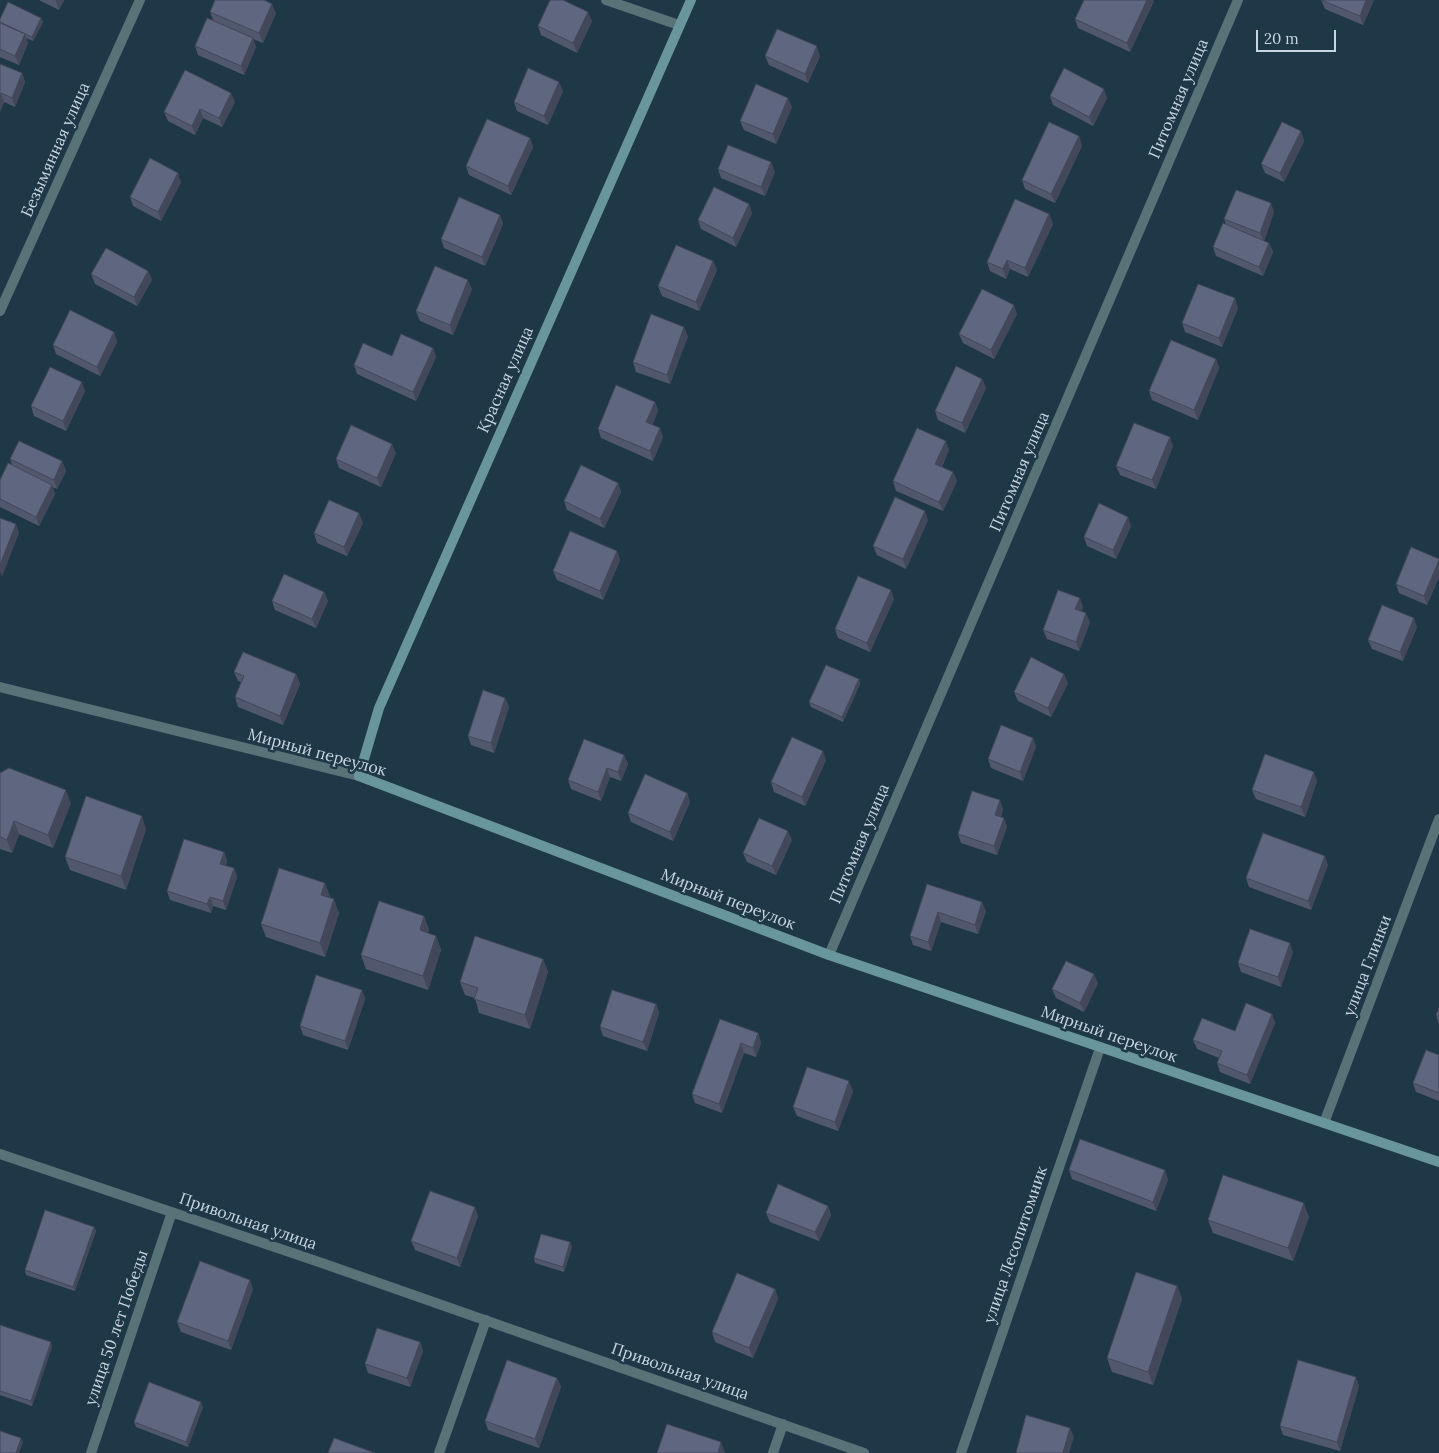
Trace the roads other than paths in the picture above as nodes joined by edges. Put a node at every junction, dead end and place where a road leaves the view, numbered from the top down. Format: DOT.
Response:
graph roads {
  1 [pos="140,0"];
  2 [pos="606,0"];
  3 [pos="690,0"];
  4 [pos="1238,0"];
  5 [pos="679,25"];
  6 [pos="0,312"];
  7 [pos="0,688"];
  8 [pos="359,776"];
  9 [pos="1439,819"];
  10 [pos="829,955"];
  11 [pos="1100,1048"];
  12 [pos="1324,1124"];
  13 [pos="0,1154"];
  14 [pos="1439,1162"];
  15 [pos="172,1212"];
  16 [pos="486,1320"];
  17 [pos="783,1424"];
  18 [pos="91,1453"];
  19 [pos="439,1453"];
  20 [pos="773,1453"];
  21 [pos="864,1453"];
  22 [pos="961,1453"];
  1 -- 6 [label="street, Безымянная улица"];
  2 -- 5 [label="street"];
  3 -- 5 [label="street, Красная улица"];
  4 -- 10 [label="street, Питомная улица"];
  5 -- 8 [label="street, Красная улица"];
  7 -- 8 [label="street, Мирный переулок"];
  8 -- 10 [label="street, Мирный переулок"];
  9 -- 12 [label="street, улица Глинки"];
  10 -- 11 [label="street, Мирный переулок"];
  11 -- 12 [label="street, Мирный переулок"];
  11 -- 22 [label="street, улица Лесопитомник"];
  12 -- 14 [label="street, Мирный переулок"];
  13 -- 15 [label="street, Привольная улица"];
  15 -- 16 [label="street, Привольная улица"];
  15 -- 18 [label="street, улица 50 лет Победы"];
  16 -- 17 [label="street, Привольная улица"];
  16 -- 19 [label="street"];
  17 -- 20 [label="street"];
  17 -- 21 [label="street, Привольная улица"];
}
